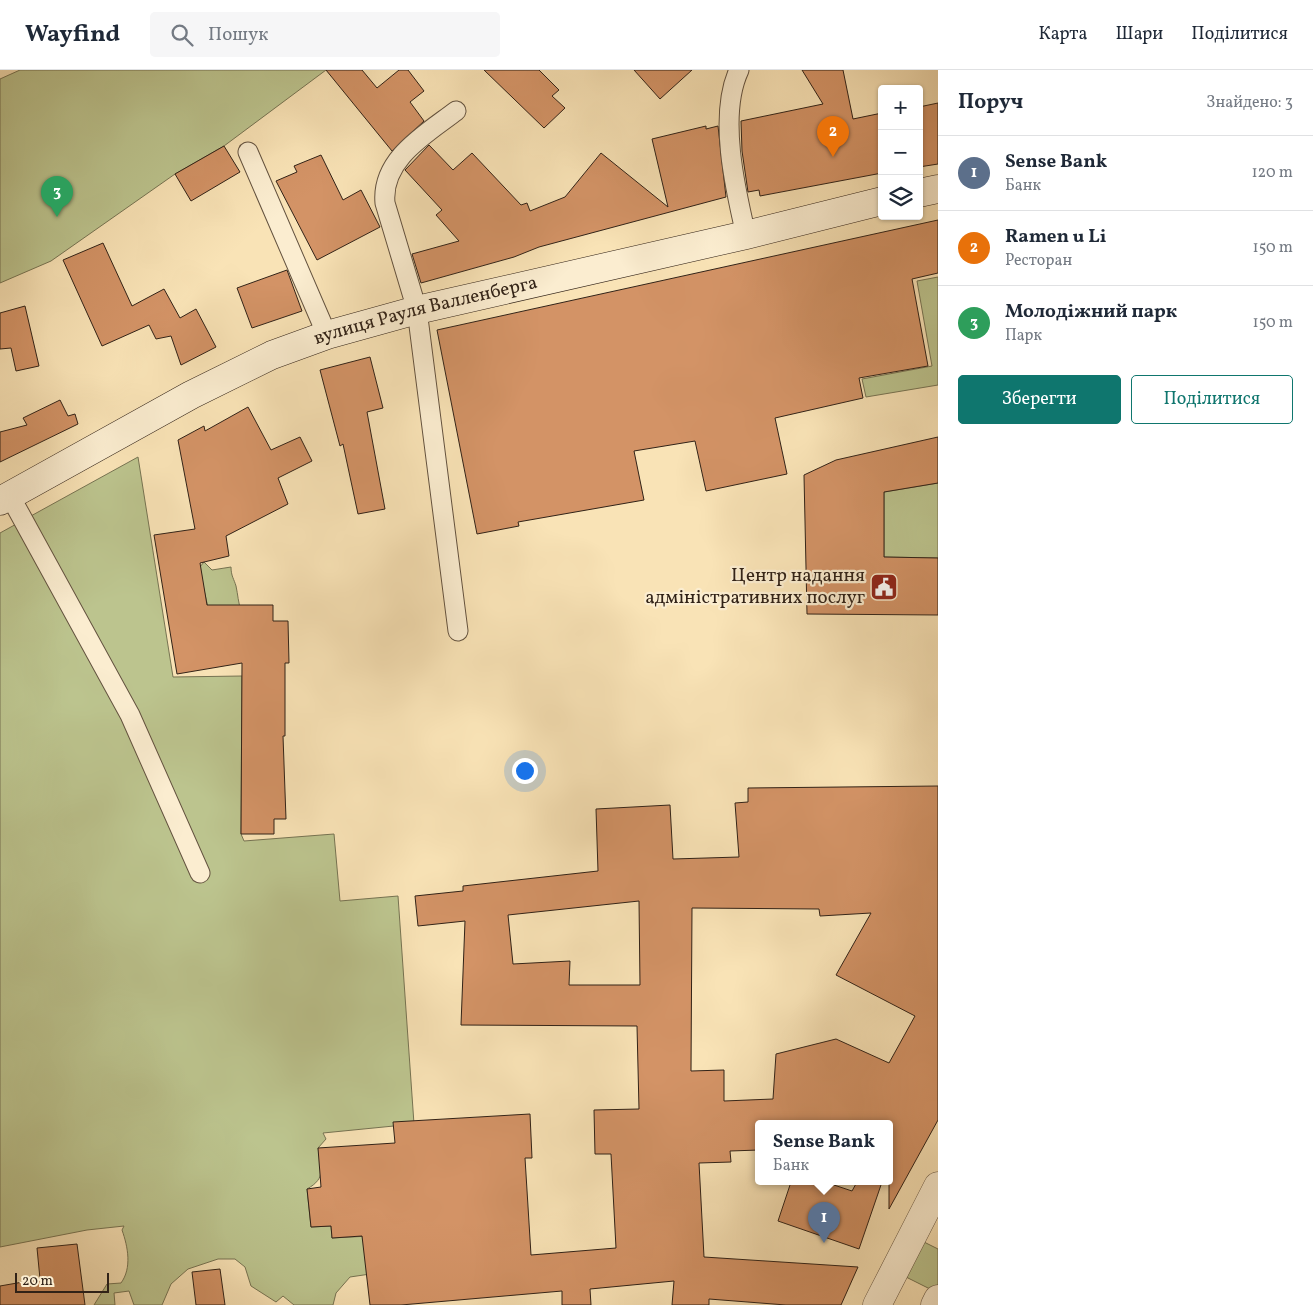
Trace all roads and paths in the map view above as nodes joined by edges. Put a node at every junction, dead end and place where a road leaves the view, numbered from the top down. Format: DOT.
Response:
graph roads {
  1 [pos="739,70"];
  2 [pos="456,111"];
  3 [pos="248,152"];
  4 [pos="938,189"];
  5 [pos="923,192"];
  6 [pos="878,201"];
  7 [pos="746,235"];
  8 [pos="417,310"];
  9 [pos="327,335"];
  10 [pos="5,499"];
  11 [pos="458,631"];
  12 [pos="200,873"];
  13 [pos="938,1186"];
  14 [pos="938,1299"];
  15 [pos="877,1305"];
  16 [pos="935,1305"];
  1 -- 7 [label="lane"];
  2 -- 8 [label="lane"];
  3 -- 9 [label="lane"];
  4 -- 5 [label="street"];
  6 -- 7 [label="street, вулиця Рауля Валленберга"];
  7 -- 8 [label="street, вулиця Рауля Валленберга"];
  8 -- 9 [label="street, вулиця Рауля Валленберга"];
  8 -- 11 [label="lane"];
  9 -- 10 [label="street, вулиця Рауля Валленберга"];
  10 -- 12 [label="lane"];
  13 -- 15 [label="street"];
  14 -- 16 [label="street"];
}
